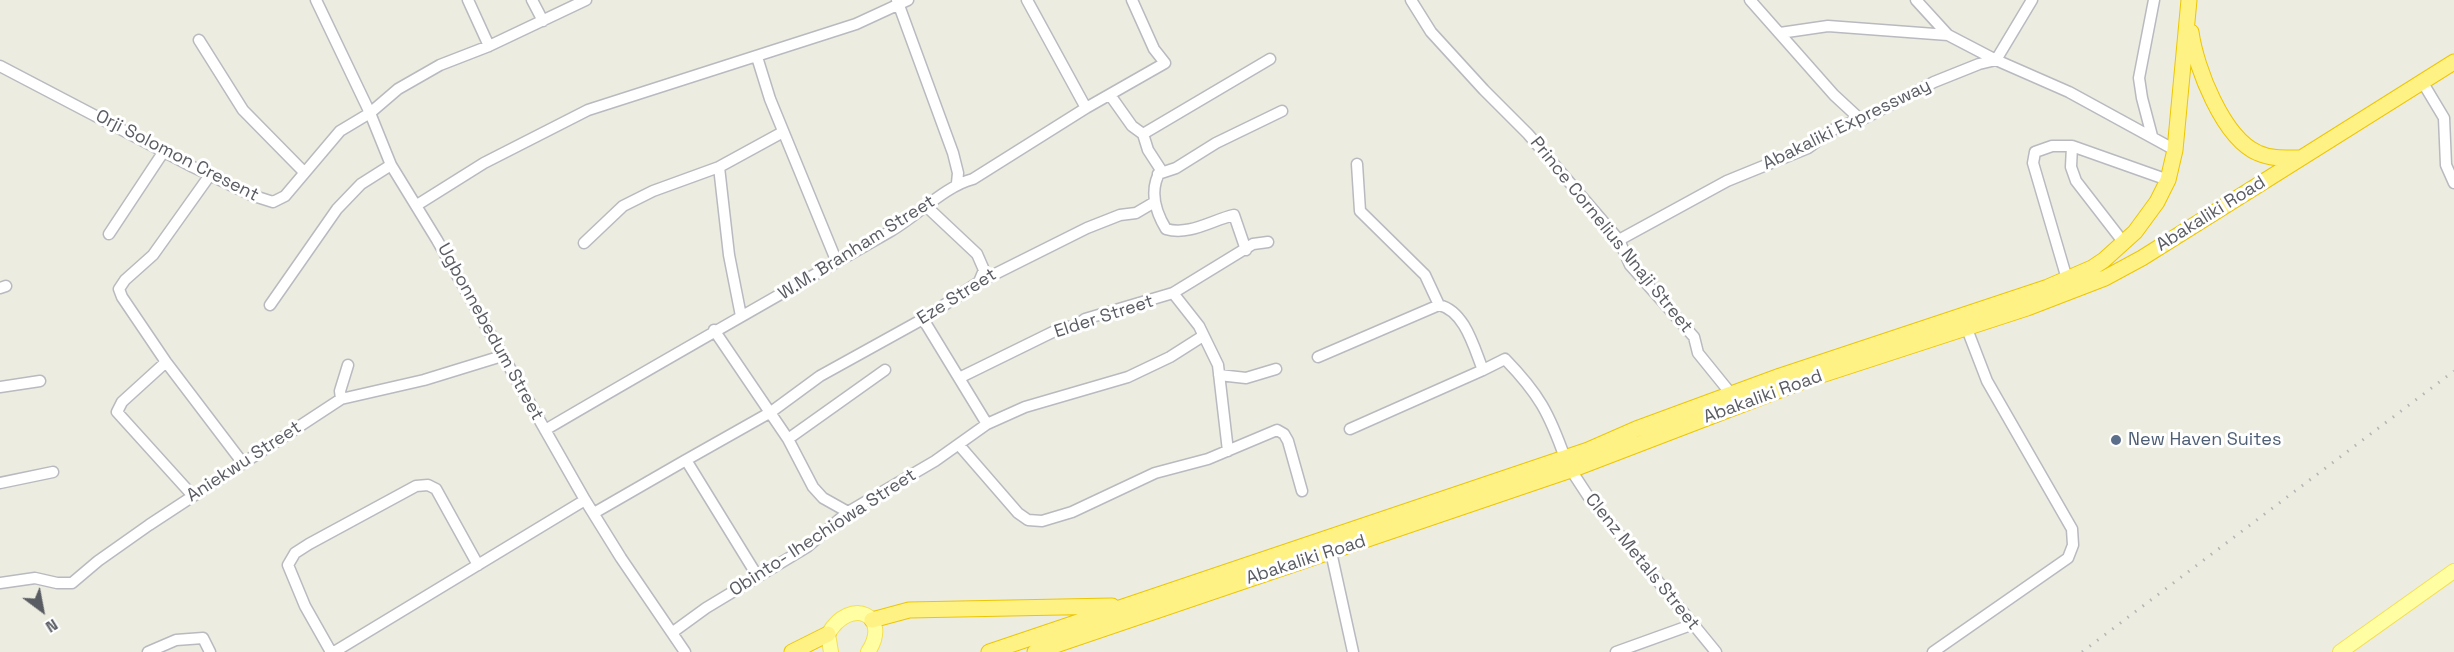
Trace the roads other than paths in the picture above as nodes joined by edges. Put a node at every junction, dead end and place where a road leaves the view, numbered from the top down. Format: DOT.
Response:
graph roads {
  1 [pos="316,0"];
  2 [pos="468,0"];
  3 [pos="532,0"];
  4 [pos="586,0"];
  5 [pos="1027,0"];
  6 [pos="1132,0"];
  7 [pos="1411,0"];
  8 [pos="1750,0"];
  9 [pos="1916,0"];
  10 [pos="2032,0"];
  11 [pos="2154,0"];
  12 [pos="2189,0"];
  13 [pos="901,2"];
  14 [pos="2189,17"];
  15 [pos="543,21"];
  16 [pos="1780,33"];
  17 [pos="1948,35"];
  18 [pos="199,40"];
  19 [pos="489,46"];
  20 [pos="757,57"];
  21 [pos="1270,58"];
  22 [pos="1996,60"];
  23 [pos="2454,62"];
  24 [pos="0,66"];
  25 [pos="2423,83"];
  26 [pos="1110,95"];
  27 [pos="1086,108"];
  28 [pos="1282,111"];
  29 [pos="370,113"];
  30 [pos="1861,120"];
  31 [pos="2449,121"];
  32 [pos="783,132"];
  33 [pos="1143,134"];
  34 [pos="2152,136"];
  35 [pos="2072,146"];
  36 [pos="2175,150"];
  37 [pos="165,151"];
  38 [pos="2300,158"];
  39 [pos="1357,164"];
  40 [pos="390,165"];
  41 [pos="719,167"];
  42 [pos="304,172"];
  43 [pos="1158,174"];
  44 [pos="210,175"];
  45 [pos="2168,180"];
  46 [pos="957,183"];
  47 [pos="2454,183"];
  48 [pos="1153,202"];
  49 [pos="417,205"];
  50 [pos="927,207"];
  51 [pos="109,234"];
  52 [pos="1619,240"];
  53 [pos="1268,242"];
  54 [pos="584,243"];
  55 [pos="2124,243"];
  56 [pos="1246,250"];
  57 [pos="836,260"];
  58 [pos="2067,279"];
  59 [pos="979,282"];
  60 [pos="1173,293"];
  61 [pos="270,305"];
  62 [pos="1439,305"];
  63 [pos="741,316"];
  64 [pos="923,319"];
  65 [pos="1967,329"];
  66 [pos="714,330"];
  67 [pos="1203,336"];
  68 [pos="502,356"];
  69 [pos="1318,357"];
  70 [pos="166,362"];
  71 [pos="348,365"];
  72 [pos="1276,369"];
  73 [pos="885,370"];
  74 [pos="1483,370"];
  75 [pos="1220,375"];
  76 [pos="959,378"];
  77 [pos="40,381"];
  78 [pos="0,387"];
  79 [pos="1732,395"];
  80 [pos="341,399"];
  81 [pos="771,412"];
  82 [pos="987,424"];
  83 [pos="1350,429"];
  84 [pos="545,430"];
  85 [pos="788,439"];
  86 [pos="959,445"];
  87 [pos="1228,451"];
  88 [pos="686,460"];
  89 [pos="242,462"];
  90 [pos="1568,464"];
  91 [pos="53,472"];
  92 [pos="0,483"];
  93 [pos="1302,491"];
  94 [pos="194,496"];
  95 [pos="585,500"];
  96 [pos="848,512"];
  97 [pos="594,513"];
  98 [pos="1330,552"];
  99 [pos="478,565"];
  100 [pos="2454,572"];
  101 [pos="758,577"];
  102 [pos="0,583"];
  103 [pos="1127,605"];
  104 [pos="872,620"];
  105 [pos="1691,625"];
  106 [pos="673,632"];
  107 [pos="828,634"];
  108 [pos="148,652"];
  109 [pos="210,652"];
  110 [pos="333,652"];
  111 [pos="685,652"];
  112 [pos="792,652"];
  113 [pos="831,652"];
  114 [pos="868,652"];
  115 [pos="989,652"];
  116 [pos="1036,652"];
  117 [pos="1353,652"];
  118 [pos="1616,652"];
  119 [pos="1716,652"];
  120 [pos="1933,652"];
  121 [pos="2340,652"];
  1 -- 29 [label="street, Ugbonnebedum Street"];
  2 -- 19 [label="street"];
  3 -- 15 [label="street"];
  4 -- 15 [label="street, Orji Solomon Cresent"];
  5 -- 27 [label="street"];
  6 -- 26 [label="street, W.M. Branham Street"];
  7 -- 52 [label="street, Prince Cornelius Nnaji Street"];
  8 -- 16 [label="street"];
  9 -- 17 [label="street"];
  10 -- 22 [label="street"];
  11 -- 34 [label="street"];
  12 -- 14 [label="highway"];
  13 -- 20 [label="street"];
  13 -- 46 [label="street"];
  14 -- 36 [label="highway, Abakaliki Road"];
  14 -- 38 [label="highway"];
  15 -- 19 [label="street, Orji Solomon Cresent"];
  16 -- 17 [label="street"];
  16 -- 30 [label="street"];
  17 -- 22 [label="street"];
  18 -- 42 [label="street"];
  19 -- 29 [label="street, Orji Solomon Cresent"];
  20 -- 32 [label="street"];
  20 -- 49 [label="street"];
  21 -- 33 [label="street"];
  22 -- 30 [label="street, Abakaliki Expressway"];
  22 -- 34 [label="street"];
  23 -- 25 [label="highway, Abakaliki Road"];
  24 -- 37 [label="street, Orji Solomon Cresent"];
  25 -- 31 [label="street"];
  25 -- 38 [label="highway, Abakaliki Road"];
  26 -- 27 [label="street, W.M. Branham Street"];
  26 -- 33 [label="street"];
  27 -- 46 [label="street, W.M. Branham Street"];
  28 -- 43 [label="street"];
  29 -- 40 [label="street, Ugbonnebedum Street"];
  29 -- 42 [label="street, Orji Solomon Cresent"];
  30 -- 52 [label="street, Abakaliki Expressway"];
  31 -- 47 [label="street"];
  32 -- 41 [label="street"];
  32 -- 57 [label="street"];
  33 -- 43 [label="street"];
  34 -- 36 [label="street"];
  35 -- 45 [label="street"];
  35 -- 55 [label="street"];
  35 -- 58 [label="street"];
  36 -- 45 [label="highway, Abakaliki Road"];
  37 -- 44 [label="street, Orji Solomon Cresent"];
  37 -- 51 [label="street"];
  38 -- 65 [label="highway, Abakaliki Road"];
  39 -- 62 [label="street"];
  40 -- 49 [label="street, Ugbonnebedum Street"];
  40 -- 61 [label="street"];
  41 -- 54 [label="street"];
  41 -- 63 [label="street"];
  42 -- 44 [label="street, Orji Solomon Cresent"];
  43 -- 48 [label="street"];
  44 -- 70 [label="street"];
  45 -- 55 [label="highway, Abakaliki Road"];
  46 -- 50 [label="street, W.M. Branham Street"];
  48 -- 56 [label="street"];
  48 -- 59 [label="street, Eze Street"];
  49 -- 68 [label="street, Ugbonnebedum Street"];
  50 -- 57 [label="street, W.M. Branham Street"];
  50 -- 59 [label="street"];
  52 -- 79 [label="street, Prince Cornelius Nnaji Street"];
  53 -- 56 [label="street, Elder Street"];
  55 -- 58 [label="highway, Abakaliki Road"];
  56 -- 60 [label="street, Elder Street"];
  57 -- 63 [label="street, W.M. Branham Street"];
  58 -- 79 [label="highway, Abakaliki Road"];
  59 -- 64 [label="street, Eze Street"];
  60 -- 67 [label="street"];
  60 -- 76 [label="street, Elder Street"];
  62 -- 69 [label="street"];
  62 -- 74 [label="street"];
  63 -- 66 [label="street, W.M. Branham Street"];
  64 -- 76 [label="street"];
  64 -- 81 [label="street, Eze Street"];
  65 -- 90 [label="highway, Abakaliki Road"];
  65 -- 120 [label="street"];
  66 -- 81 [label="street"];
  66 -- 84 [label="street, W.M. Branham Street"];
  67 -- 75 [label="street"];
  67 -- 82 [label="street, Obinto- Ihechiowa Street"];
  68 -- 80 [label="street, Aniekwu Street"];
  68 -- 84 [label="street, Ugbonnebedum Street"];
  70 -- 89 [label="street"];
  70 -- 94 [label="street"];
  71 -- 80 [label="street"];
  72 -- 75 [label="street"];
  73 -- 85 [label="street"];
  74 -- 83 [label="street"];
  74 -- 90 [label="street, Clenz Metals Street"];
  75 -- 87 [label="street"];
  76 -- 82 [label="street"];
  77 -- 78 [label="street"];
  79 -- 90 [label="highway, Abakaliki Road"];
  80 -- 89 [label="street, Aniekwu Street"];
  81 -- 85 [label="street"];
  81 -- 88 [label="street, Eze Street"];
  82 -- 86 [label="street, Obinto- Ihechiowa Street"];
  84 -- 95 [label="street, Ugbonnebedum Street"];
  85 -- 96 [label="street"];
  86 -- 87 [label="street"];
  86 -- 96 [label="street, Obinto- Ihechiowa Street"];
  87 -- 93 [label="street"];
  88 -- 97 [label="street, Eze Street"];
  88 -- 101 [label="street"];
  89 -- 94 [label="street, Aniekwu Street"];
  90 -- 98 [label="highway, Abakaliki Road"];
  90 -- 103 [label="highway, Abakaliki Road"];
  90 -- 105 [label="street, Clenz Metals Street"];
  91 -- 92 [label="street"];
  94 -- 102 [label="street, Aniekwu Street"];
  95 -- 97 [label="street, Ugbonnebedum Street"];
  95 -- 99 [label="street"];
  96 -- 101 [label="street, Obinto- Ihechiowa Street"];
  97 -- 106 [label="street, Ugbonnebedum Street"];
  98 -- 116 [label="highway, Abakaliki Road"];
  98 -- 117 [label="street"];
  99 -- 110 [label="street"];
  99 -- 110 [label="street"];
  100 -- 121 [label="main road"];
  101 -- 106 [label="street, Obinto- Ihechiowa Street"];
  103 -- 104 [label="highway"];
  103 -- 115 [label="highway, Abakaliki Road"];
  104 -- 107 [label="main road"];
  104 -- 114 [label="main road"];
  105 -- 118 [label="street"];
  105 -- 119 [label="street, Clenz Metals Street"];
  106 -- 111 [label="street, Ugbonnebedum Street"];
  107 -- 112 [label="highway"];
  107 -- 113 [label="main road"];
  108 -- 109 [label="street"];
}
